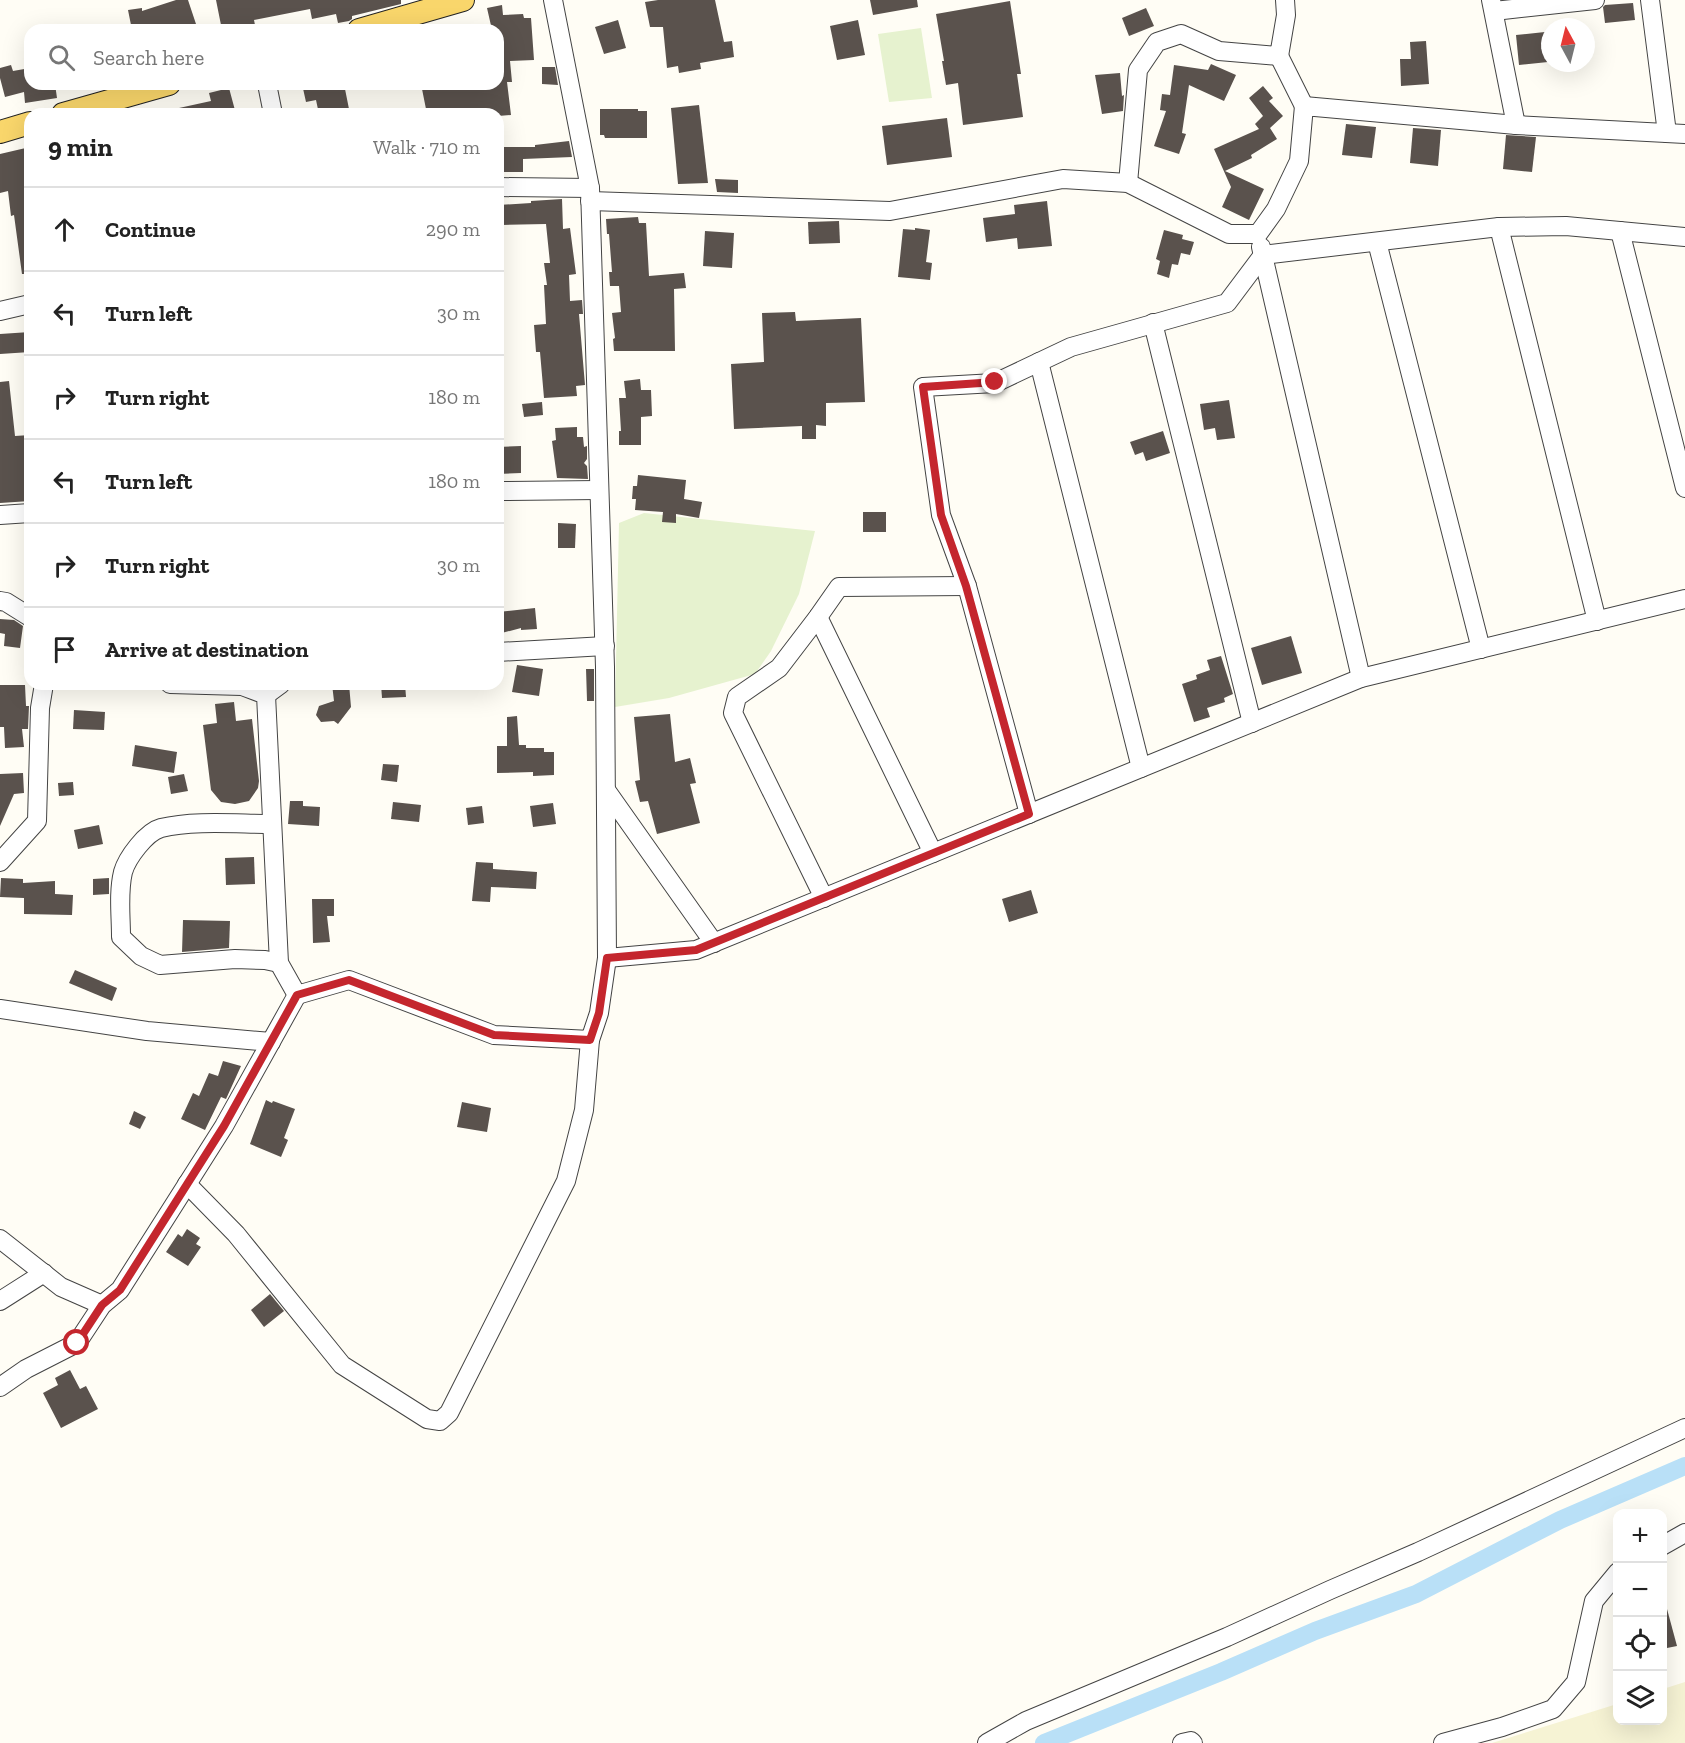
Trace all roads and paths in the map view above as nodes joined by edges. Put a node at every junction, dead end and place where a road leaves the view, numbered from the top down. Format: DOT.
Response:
graph roads {
  1 [pos="463,0"];
  2 [pos="553,0"];
  3 [pos="1285,0"];
  4 [pos="1595,0"];
  5 [pos="1650,0"];
  6 [pos="1493,5"];
  7 [pos="380,24"];
  8 [pos="1279,56"];
  9 [pos="148,90"];
  10 [pos="268,90"];
  11 [pos="1304,106"];
  12 [pos="84,108"];
  13 [pos="272,108"];
  14 [pos="24,125"];
  15 [pos="1515,125"];
  16 [pos="0,132"];
  17 [pos="1676,133"];
  18 [pos="1128,183"];
  19 [pos="504,187"];
  20 [pos="590,194"];
  21 [pos="1499,227"];
  22 [pos="1620,231"];
  23 [pos="1258,234"];
  24 [pos="1685,237"];
  25 [pos="1377,242"];
  26 [pos="1263,255"];
  27 [pos="24,305"];
  28 [pos="0,311"];
  29 [pos="1153,323"];
  30 [pos="1040,362"];
  31 [pos="1685,488"];
  32 [pos="504,490"];
  33 [pos="598,490"];
  34 [pos="24,513"];
  35 [pos="0,515"];
  36 [pos="966,586"];
  37 [pos="1685,599"];
  38 [pos="0,601"];
  39 [pos="24,613"];
  40 [pos="818,617"];
  41 [pos="1597,621"];
  42 [pos="605,646"];
  43 [pos="1481,649"];
  44 [pos="504,652"];
  45 [pos="1361,678"];
  46 [pos="43,690"];
  47 [pos="254,690"];
  48 [pos="274,690"];
  49 [pos="266,696"];
  50 [pos="1252,723"];
  51 [pos="1142,768"];
  52 [pos="606,790"];
  53 [pos="1029,814"];
  54 [pos="272,824"];
  55 [pos="933,853"];
  56 [pos="0,862"];
  57 [pos="824,898"];
  58 [pos="714,943"];
  59 [pos="607,958"];
  60 [pos="279,963"];
  61 [pos="297,995"];
  62 [pos="0,1009"];
  63 [pos="590,1040"];
  64 [pos="271,1042"];
  65 [pos="187,1184"];
  66 [pos="0,1239"];
  67 [pos="44,1273"];
  68 [pos="0,1301"];
  69 [pos="102,1305"];
  70 [pos="0,1387"];
  71 [pos="1685,1428"];
  72 [pos="1685,1533"];
  73 [pos="1667,1543"];
  74 [pos="1613,1577"];
  75 [pos="987,1743"];
  76 [pos="1182,1743"];
  77 [pos="1193,1743"];
  78 [pos="1443,1743"];
  1 -- 7 [label="main road"];
  2 -- 20 [label="street"];
  3 -- 8 [label="street"];
  4 -- 6 [label="street"];
  5 -- 17 [label="street"];
  6 -- 15 [label="street"];
  8 -- 11 [label="street"];
  8 -- 18 [label="street"];
  9 -- 12 [label="main road"];
  10 -- 13 [label="street"];
  11 -- 15 [label="street"];
  11 -- 23 [label="street"];
  14 -- 16 [label="main road"];
  15 -- 17 [label="street"];
  18 -- 20 [label="street"];
  18 -- 23 [label="street"];
  19 -- 20 [label="street"];
  20 -- 33 [label="street"];
  21 -- 22 [label="street"];
  21 -- 25 [label="street"];
  21 -- 41 [label="street"];
  22 -- 24 [label="street"];
  22 -- 31 [label="street"];
  23 -- 26 [label="street"];
  25 -- 26 [label="street"];
  25 -- 43 [label="street"];
  26 -- 29 [label="street"];
  26 -- 45 [label="street"];
  27 -- 28 [label="street"];
  29 -- 30 [label="street"];
  29 -- 50 [label="street"];
  30 -- 36 [label="street"];
  30 -- 51 [label="street"];
  32 -- 33 [label="street"];
  33 -- 42 [label="street"];
  34 -- 35 [label="street"];
  36 -- 40 [label="street"];
  36 -- 53 [label="street"];
  37 -- 41 [label="street"];
  38 -- 39 [label="street"];
  40 -- 55 [label="street"];
  40 -- 57 [label="street"];
  41 -- 43 [label="street"];
  42 -- 44 [label="street"];
  42 -- 52 [label="street"];
  43 -- 45 [label="street"];
  45 -- 50 [label="street"];
  46 -- 56 [label="street"];
  47 -- 49 [label="street"];
  48 -- 49 [label="street"];
  49 -- 54 [label="street"];
  50 -- 51 [label="street"];
  51 -- 53 [label="street"];
  52 -- 58 [label="street"];
  52 -- 59 [label="street"];
  53 -- 55 [label="street"];
  54 -- 60 [label="street"];
  54 -- 60 [label="street"];
  55 -- 57 [label="street"];
  57 -- 58 [label="street"];
  58 -- 59 [label="street"];
  59 -- 63 [label="street"];
  60 -- 61 [label="street"];
  61 -- 63 [label="street"];
  61 -- 64 [label="street"];
  62 -- 64 [label="street"];
  63 -- 65 [label="street"];
  64 -- 65 [label="street"];
  65 -- 69 [label="street"];
  66 -- 67 [label="street"];
  67 -- 68 [label="street"];
  67 -- 69 [label="street"];
  69 -- 70 [label="street"];
  71 -- 75 [label="street"];
  72 -- 73 [label="street"];
  74 -- 78 [label="street"];
  76 -- 77 [label="street"];
}
